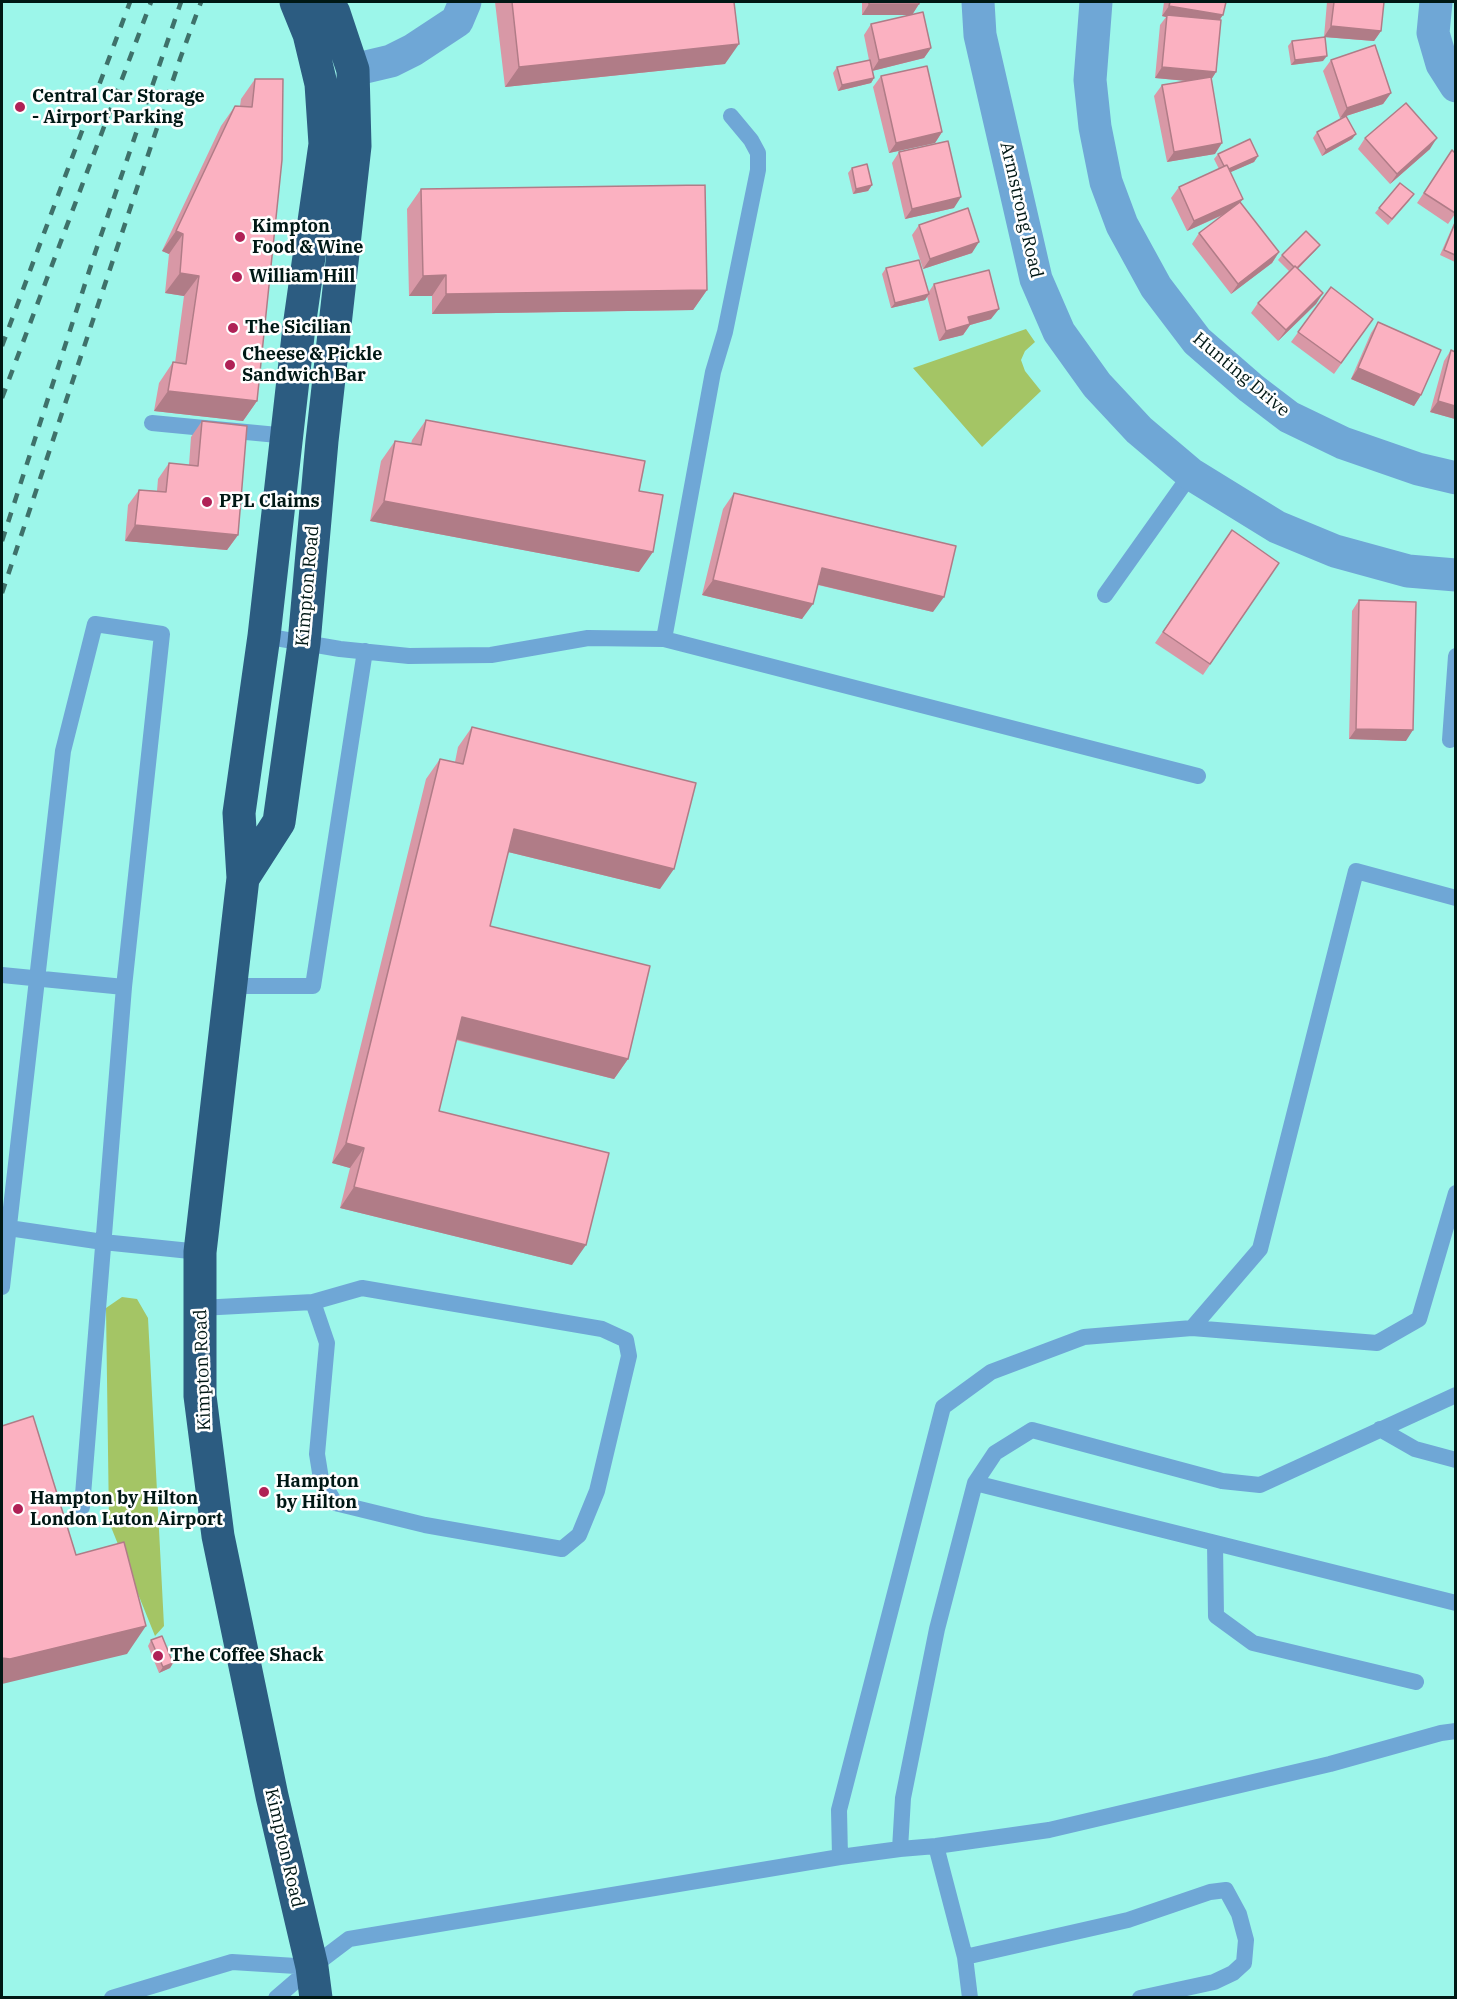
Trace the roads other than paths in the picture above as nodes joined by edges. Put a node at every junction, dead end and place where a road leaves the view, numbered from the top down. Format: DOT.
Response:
graph roads {
  1 [pos="296,2"];
  2 [pos="328,2"];
  3 [pos="465,2"];
  4 [pos="978,2"];
  5 [pos="1096,2"];
  6 [pos="1436,2"];
  7 [pos="353,70"];
  8 [pos="1455,86"];
  9 [pos="731,116"];
  10 [pos="152,423"];
  11 [pos="288,436"];
  12 [pos="1191,474"];
  13 [pos="1455,478"];
  14 [pos="1455,575"];
  15 [pos="1105,595"];
  16 [pos="264,636"];
  17 [pos="664,639"];
  18 [pos="304,643"];
  19 [pos="365,651"];
  20 [pos="1455,656"];
  21 [pos="1450,740"];
  22 [pos="1198,776"];
  23 [pos="243,878"];
  24 [pos="1455,898"];
  25 [pos="2,975"];
  26 [pos="38,979"];
  27 [pos="231,986"];
  28 [pos="124,987"];
  29 [pos="1455,1193"];
  30 [pos="5,1227"];
  31 [pos="103,1242"];
  32 [pos="200,1252"];
  33 [pos="2,1287"];
  34 [pos="313,1302"];
  35 [pos="200,1308"];
  36 [pos="1192,1328"];
  37 [pos="1455,1395"];
  38 [pos="1380,1429"];
  39 [pos="1455,1460"];
  40 [pos="975,1483"];
  41 [pos="82,1507"];
  42 [pos="1215,1543"];
  43 [pos="1455,1603"];
  44 [pos="1416,1682"];
  45 [pos="1455,1731"];
  46 [pos="936,1846"];
  47 [pos="900,1849"];
  48 [pos="840,1857"];
  49 [pos="965,1957"];
  50 [pos="314,1982"];
  51 [pos="112,1998"];
  52 [pos="276,1998"];
  53 [pos="970,1998"];
  54 [pos="1140,1998"];
  1 -- 11 [label="highway, Kimpton Road"];
  2 -- 7 [label="highway, Kimpton Road"];
  3 -- 7 [label="street"];
  4 -- 12 [label="street, Armstrong Road"];
  5 -- 13 [label="street, Hunting Drive"];
  6 -- 8 [label="street"];
  7 -- 18 [label="highway, Kimpton Road"];
  9 -- 17 [label="lane"];
  10 -- 11 [label="lane"];
  11 -- 16 [label="highway, Kimpton Road"];
  12 -- 14 [label="street, Armstrong Road"];
  12 -- 15 [label="lane"];
  16 -- 18 [label="lane"];
  16 -- 23 [label="highway, Kimpton Road"];
  17 -- 19 [label="lane"];
  17 -- 22 [label="lane"];
  18 -- 19 [label="lane"];
  18 -- 23 [label="highway, Kimpton Road"];
  19 -- 27 [label="lane"];
  20 -- 21 [label="lane"];
  23 -- 27 [label="highway, Kimpton Road"];
  24 -- 36 [label="lane"];
  25 -- 26 [label="lane"];
  26 -- 28 [label="lane"];
  26 -- 28 [label="lane"];
  26 -- 30 [label="lane"];
  27 -- 32 [label="highway, Kimpton Road"];
  28 -- 31 [label="lane"];
  29 -- 36 [label="lane"];
  30 -- 31 [label="lane"];
  30 -- 33 [label="lane"];
  31 -- 32 [label="lane"];
  31 -- 41 [label="lane"];
  32 -- 35 [label="highway, Kimpton Road"];
  34 -- 34 [label="lane"];
  34 -- 35 [label="lane"];
  35 -- 50 [label="highway, Kimpton Road"];
  36 -- 48 [label="lane"];
  37 -- 38 [label="lane"];
  38 -- 39 [label="lane"];
  38 -- 40 [label="lane"];
  40 -- 42 [label="lane"];
  40 -- 47 [label="lane"];
  42 -- 43 [label="lane"];
  42 -- 44 [label="lane"];
  45 -- 46 [label="lane"];
  46 -- 47 [label="lane"];
  46 -- 49 [label="lane"];
  47 -- 48 [label="lane"];
  48 -- 50 [label="lane"];
  49 -- 53 [label="lane"];
  49 -- 54 [label="lane"];
  50 -- 51 [label="lane"];
  50 -- 52 [label="lane"];
}
